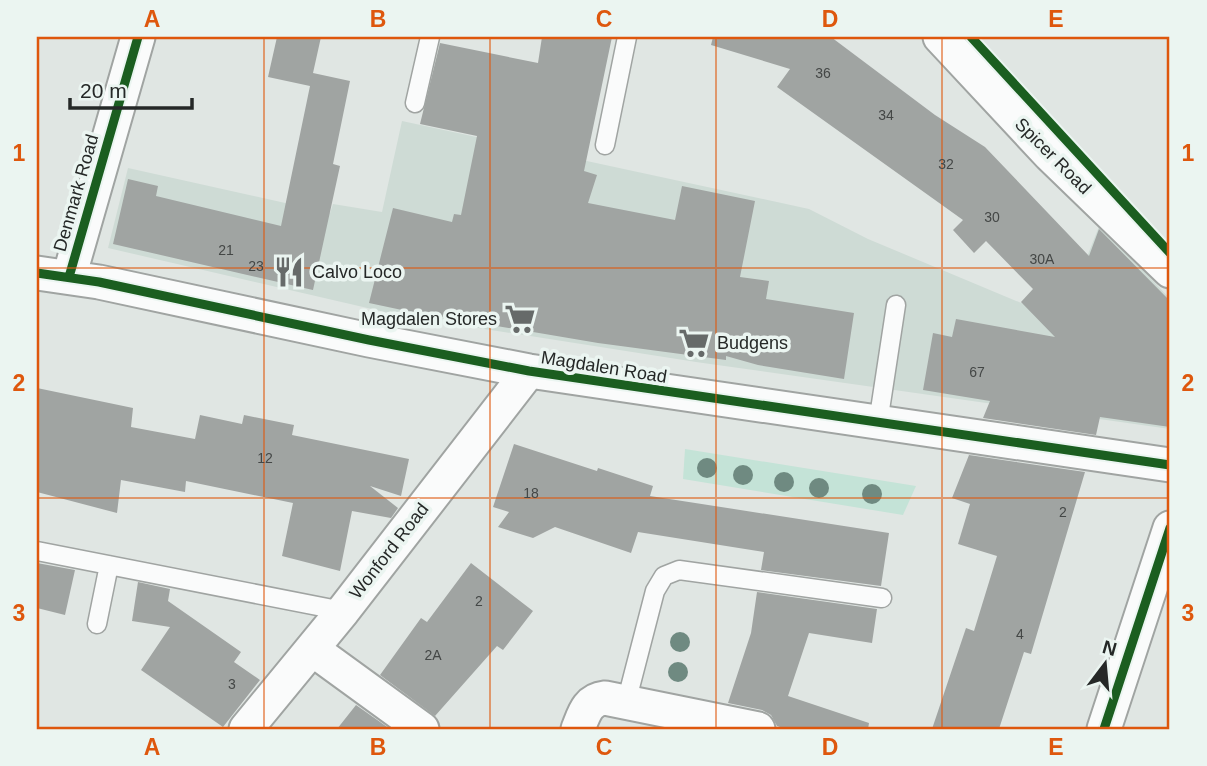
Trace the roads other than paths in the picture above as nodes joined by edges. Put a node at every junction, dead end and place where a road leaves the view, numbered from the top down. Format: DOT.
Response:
graph roads {
  1 [pos="138,37"];
  2 [pos="430,37"];
  3 [pos="626,37"];
  4 [pos="940,37"];
  5 [pos="415,103"];
  6 [pos="605,145"];
  7 [pos="1170,271"];
  8 [pos="53,275"];
  9 [pos="896,305"];
  10 [pos="528,371"];
  11 [pos="878,423"];
  12 [pos="1170,465"];
  13 [pos="1170,528"];
  14 [pos="37,551"];
  15 [pos="109,565"];
  16 [pos="882,598"];
  17 [pos="343,611"];
  18 [pos="97,624"];
  19 [pos="312,649"];
  20 [pos="639,705"];
  21 [pos="246,729"];
  22 [pos="422,729"];
  23 [pos="578,729"];
  24 [pos="758,729"];
  25 [pos="1104,729"];
  1 -- 8 [label="street, Denmark Road"];
  2 -- 5 [label="lane"];
  3 -- 6 [label="lane"];
  4 -- 7 [label="street, Spicer Road"];
  8 -- 10 [label="street, Magdalen Road"];
  9 -- 11 [label="lane"];
  10 -- 11 [label="street, Magdalen Road"];
  10 -- 17 [label="street, Wonford Road"];
  11 -- 12 [label="street, Magdalen Road"];
  13 -- 25 [label="street"];
  14 -- 15 [label="lane"];
  15 -- 17 [label="lane"];
  15 -- 18 [label="lane"];
  16 -- 20 [label="lane"];
  17 -- 19 [label="street, Wonford Road"];
  19 -- 21 [label="street, Wonford Road"];
  19 -- 22 [label="street"];
  20 -- 23 [label="street"];
  20 -- 24 [label="street"];
}
